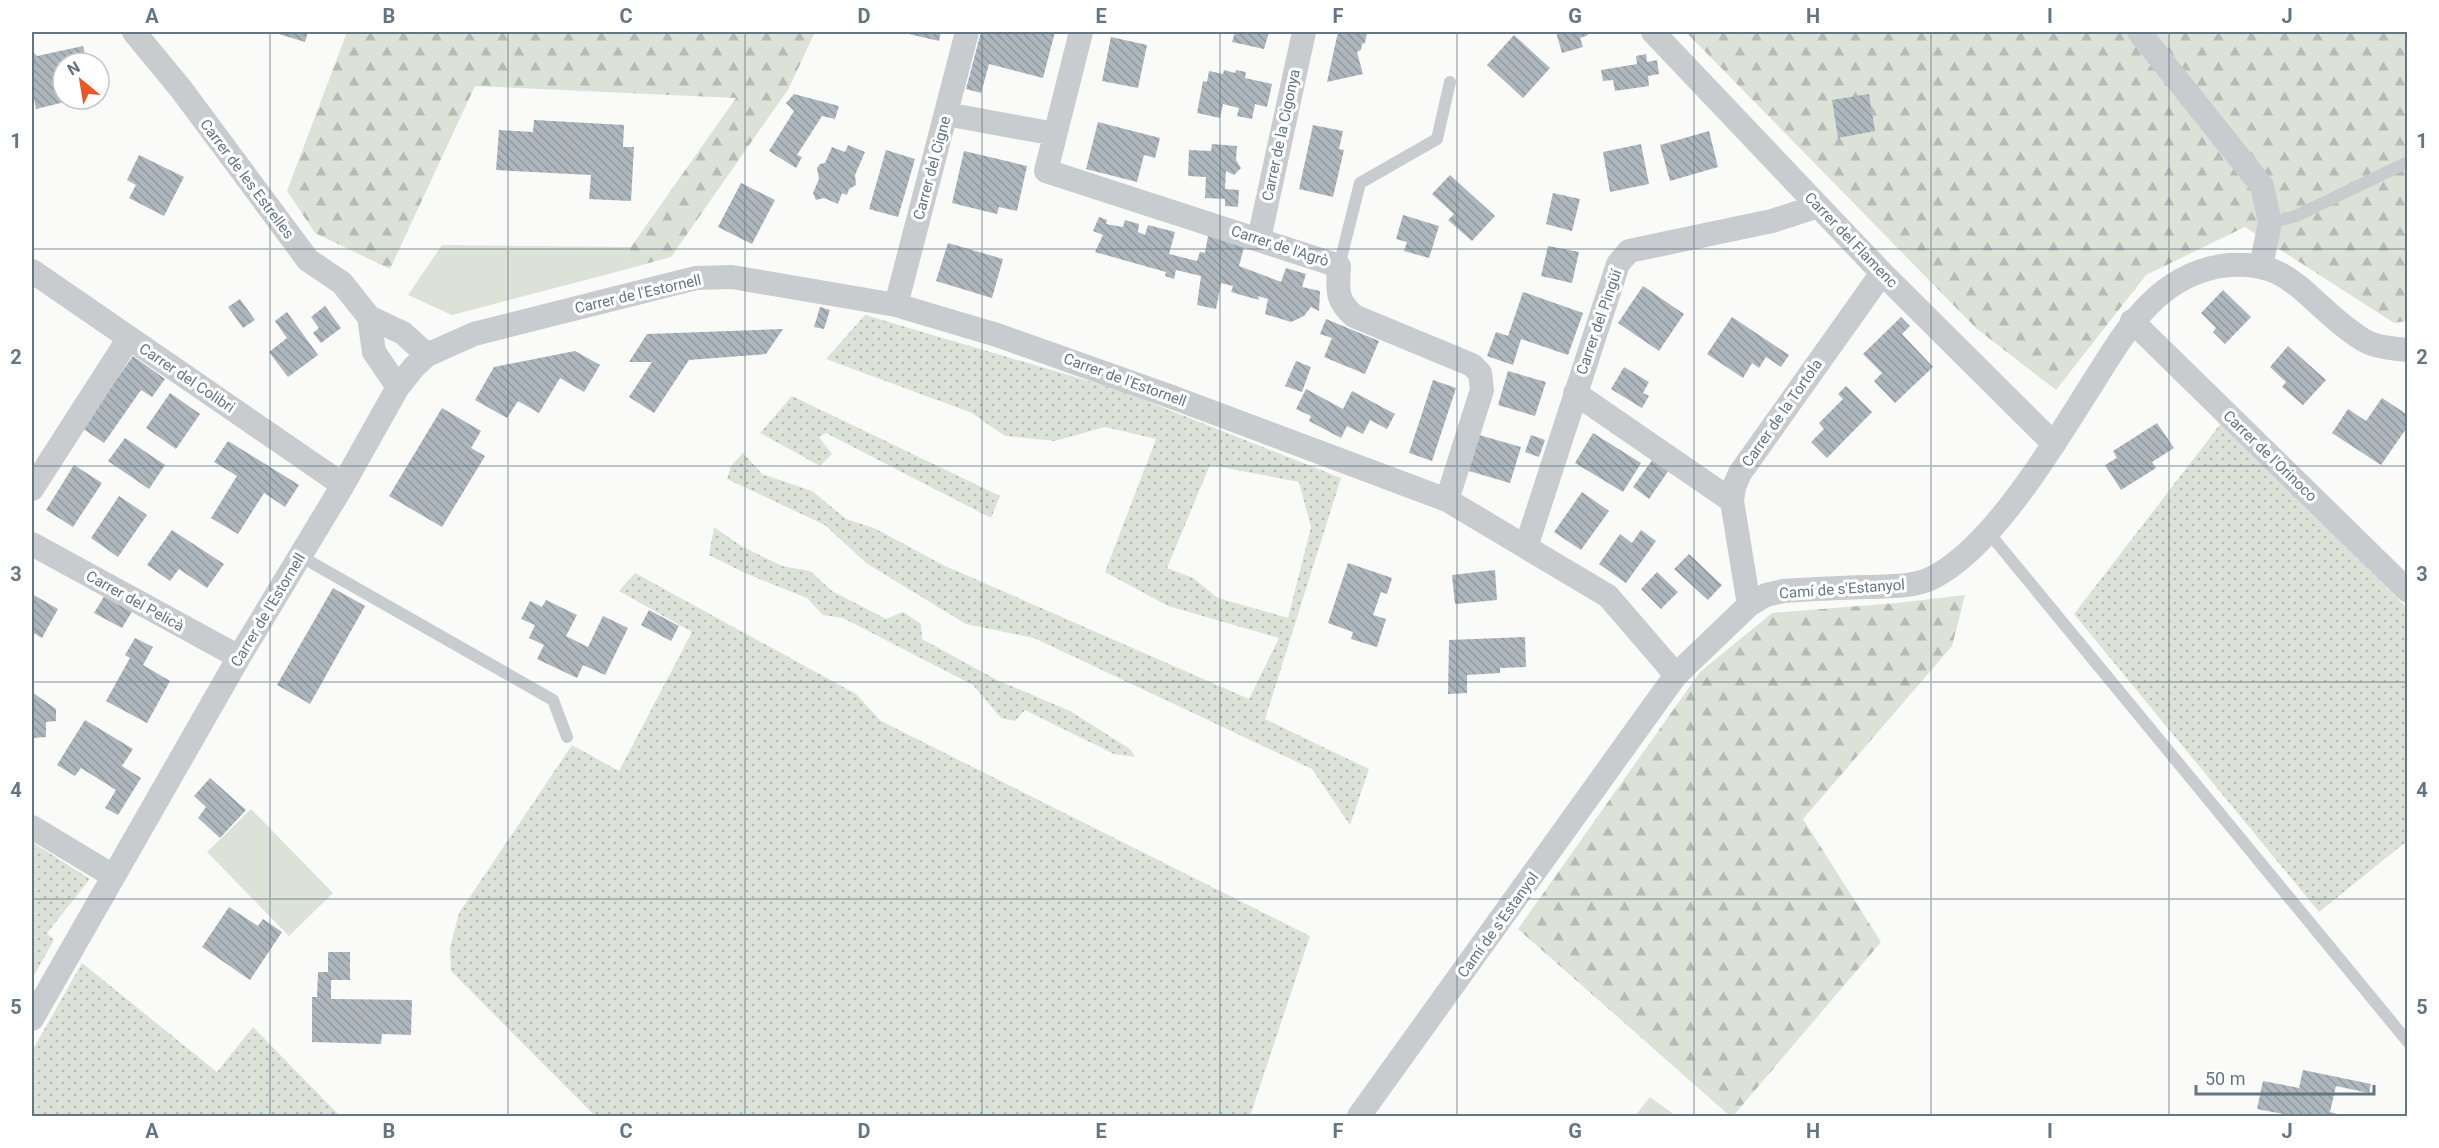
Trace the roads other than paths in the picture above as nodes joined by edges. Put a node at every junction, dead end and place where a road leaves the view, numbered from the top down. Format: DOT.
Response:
graph roads {
  1 [pos="134,32"];
  2 [pos="968,32"];
  3 [pos="1081,32"];
  4 [pos="1304,32"];
  5 [pos="1653,32"];
  6 [pos="2139,32"];
  7 [pos="1450,82"];
  8 [pos="946,114"];
  9 [pos="1055,134"];
  10 [pos="2408,162"];
  11 [pos="1818,206"];
  12 [pos="2270,223"];
  13 [pos="1259,239"];
  14 [pos="1339,266"];
  15 [pos="2261,266"];
  16 [pos="32,271"];
  17 [pos="1882,273"];
  18 [pos="896,305"];
  19 [pos="369,317"];
  20 [pos="2132,321"];
  21 [pos="129,338"];
  22 [pos="2408,350"];
  23 [pos="427,355"];
  24 [pos="398,387"];
  25 [pos="1575,393"];
  26 [pos="2054,444"];
  27 [pos="344,485"];
  28 [pos="32,489"];
  29 [pos="1447,500"];
  30 [pos="1732,501"];
  31 [pos="1989,533"];
  32 [pos="32,544"];
  33 [pos="1527,547"];
  34 [pos="300,556"];
  35 [pos="2408,591"];
  36 [pos="1749,605"];
  37 [pos="239,657"];
  38 [pos="1676,675"];
  39 [pos="567,737"];
  40 [pos="32,827"];
  41 [pos="113,876"];
  42 [pos="32,1019"];
  43 [pos="2408,1042"];
  44 [pos="1359,1116"];
  1 -- 19 [label="street, Carrer de les Estrelles"];
  2 -- 8 [label="street, Carrer del Cigne"];
  3 -- 9 [label="street, Carrer de l'Agrò"];
  4 -- 13 [label="street, Carrer de la Cigonya"];
  5 -- 11 [label="street, Carrer del Flamenc"];
  6 -- 12 [label="street"];
  7 -- 14 [label="lane"];
  8 -- 9 [label="street"];
  8 -- 18 [label="street, Carrer del Cigne"];
  9 -- 13 [label="street, Carrer de l'Agrò"];
  10 -- 12 [label="lane"];
  11 -- 17 [label="street, Carrer del Flamenc"];
  11 -- 25 [label="street, Carrer del Pingüí"];
  12 -- 15 [label="street"];
  13 -- 14 [label="street, Carrer de l'Agrò"];
  14 -- 29 [label="street, Carrer de l'Agrò"];
  15 -- 20 [label="street, Camí de s'Estanyol"];
  15 -- 22 [label="street, Camí de s'Estanyol"];
  16 -- 21 [label="street, Carrer del Colibri"];
  17 -- 26 [label="street, Carrer del Flamenc"];
  17 -- 30 [label="street, Carrer de la Tortola"];
  18 -- 23 [label="street, Carrer de l'Estornell"];
  18 -- 29 [label="street, Carrer de l'Estornell"];
  19 -- 23 [label="street, Carrer de les Estrelles"];
  19 -- 24 [label="street"];
  20 -- 26 [label="street, Camí de s'Estanyol"];
  20 -- 35 [label="street, Carrer de l'Orinoco"];
  21 -- 27 [label="street, Carrer del Colibri"];
  21 -- 28 [label="street"];
  23 -- 24 [label="street, Carrer de l'Estornell"];
  24 -- 27 [label="street, Carrer de l'Estornell"];
  25 -- 30 [label="street"];
  25 -- 33 [label="street, Carrer del Pingüí"];
  26 -- 31 [label="street, Camí de s'Estanyol"];
  27 -- 34 [label="street, Carrer de l'Estornell"];
  29 -- 33 [label="street, Carrer de l'Estornell"];
  30 -- 36 [label="street, Carrer de la Tortola"];
  31 -- 36 [label="street, Camí de s'Estanyol"];
  31 -- 43 [label="lane"];
  32 -- 37 [label="street, Carrer del Pelicà"];
  33 -- 38 [label="street, Carrer de l'Estornell"];
  34 -- 37 [label="street, Carrer de l'Estornell"];
  34 -- 39 [label="lane"];
  36 -- 38 [label="street, Camí de s'Estanyol"];
  37 -- 41 [label="street, Carrer de l'Estornell"];
  38 -- 44 [label="street, Camí de s'Estanyol"];
  40 -- 41 [label="street"];
  41 -- 42 [label="street, Carrer de l'Estornell"];
}
